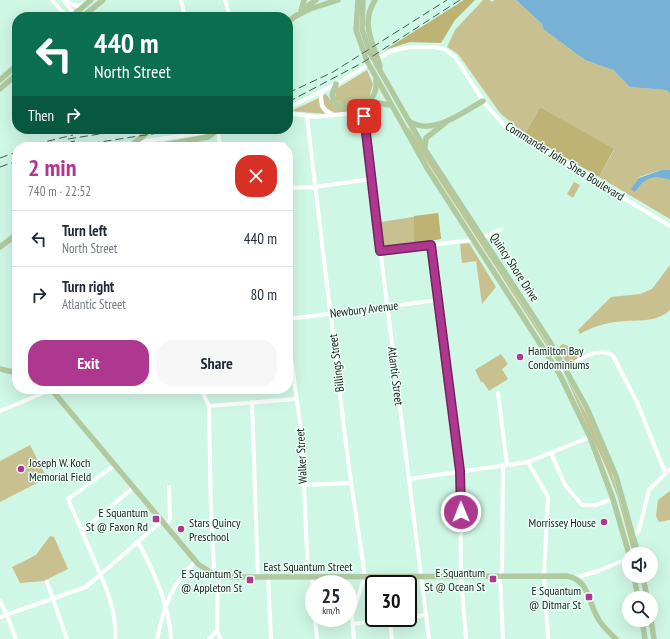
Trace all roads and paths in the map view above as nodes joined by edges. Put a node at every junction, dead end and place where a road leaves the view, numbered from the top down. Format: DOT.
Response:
graph roads {
  1 [pos="52,0"];
  2 [pos="64,0"];
  3 [pos="103,0"];
  4 [pos="181,0"];
  5 [pos="225,0"];
  6 [pos="304,0"];
  7 [pos="316,0"];
  8 [pos="338,0"];
  9 [pos="358,0"];
  10 [pos="363,0"];
  11 [pos="376,0"];
  12 [pos="89,2"];
  13 [pos="63,12"];
  14 [pos="72,12"];
  15 [pos="78,12"];
  16 [pos="88,12"];
  17 [pos="184,12"];
  18 [pos="229,12"];
  19 [pos="301,12"];
  20 [pos="294,17"];
  21 [pos="12,69"];
  22 [pos="382,74"];
  23 [pos="12,78"];
  24 [pos="376,78"];
  25 [pos="0,80"];
  26 [pos="336,84"];
  27 [pos="0,89"];
  28 [pos="321,91"];
  29 [pos="483,101"];
  30 [pos="293,105"];
  31 [pos="390,105"];
  32 [pos="363,112"];
  33 [pos="293,114"];
  34 [pos="333,115"];
  35 [pos="307,117"];
  36 [pos="452,118"];
  37 [pos="408,120"];
  38 [pos="146,134"];
  39 [pos="190,134"];
  40 [pos="212,134"];
  41 [pos="135,142"];
  42 [pos="136,142"];
  43 [pos="180,142"];
  44 [pos="426,151"];
  45 [pos="371,178"];
  46 [pos="315,187"];
  47 [pos="293,188"];
  48 [pos="670,226"];
  49 [pos="501,229"];
  50 [pos="12,238"];
  51 [pos="483,238"];
  52 [pos="472,240"];
  53 [pos="431,245"];
  54 [pos="0,247"];
  55 [pos="380,251"];
  56 [pos="439,300"];
  57 [pos="387,306"];
  58 [pos="330,314"];
  59 [pos="293,318"];
  60 [pos="566,368"];
  61 [pos="0,369"];
  62 [pos="12,371"];
  63 [pos="559,373"];
  64 [pos="293,375"];
  65 [pos="498,393"];
  66 [pos="40,394"];
  67 [pos="56,394"];
  68 [pos="203,394"];
  69 [pos="296,399"];
  70 [pos="252,402"];
  71 [pos="209,406"];
  72 [pos="0,411"];
  73 [pos="590,437"];
  74 [pos="551,453"];
  75 [pos="528,462"];
  76 [pos="115,465"];
  77 [pos="505,466"];
  78 [pos="670,469"];
  79 [pos="460,471"];
  80 [pos="665,472"];
  81 [pos="409,479"];
  82 [pos="351,483"];
  83 [pos="303,485"];
  84 [pos="134,487"];
  85 [pos="169,487"];
  86 [pos="613,499"];
  87 [pos="162,521"];
  88 [pos="166,526"];
  89 [pos="82,531"];
  90 [pos="634,535"];
  91 [pos="136,542"];
  92 [pos="627,547"];
  93 [pos="637,547"];
  94 [pos="196,561"];
  95 [pos="622,561"];
  96 [pos="210,573"];
  97 [pos="101,574"];
  98 [pos="310,575"];
  99 [pos="305,576"];
  100 [pos="357,576"];
  101 [pos="365,576"];
  102 [pos="417,576"];
  103 [pos="421,576"];
  104 [pos="461,576"];
  105 [pos="500,576"];
  106 [pos="544,576"];
  107 [pos="218,577"];
  108 [pos="258,577"];
  109 [pos="268,577"];
  110 [pos="574,578"];
  111 [pos="47,582"];
  112 [pos="53,599"];
  113 [pos="357,600"];
  114 [pos="0,602"];
  115 [pos="166,606"];
  116 [pos="7,615"];
  117 [pos="426,615"];
  118 [pos="417,616"];
  119 [pos="0,617"];
  120 [pos="316,627"];
  121 [pos="352,627"];
  122 [pos="391,627"];
  123 [pos="643,627"];
  124 [pos="652,627"];
  125 [pos="217,631"];
  126 [pos="16,639"];
  127 [pos="67,639"];
  128 [pos="115,639"];
  129 [pos="157,639"];
  130 [pos="171,639"];
  131 [pos="209,639"];
  132 [pos="221,639"];
  133 [pos="271,639"];
  134 [pos="317,639"];
  135 [pos="354,639"];
  136 [pos="392,639"];
  137 [pos="429,639"];
  138 [pos="466,639"];
  139 [pos="503,639"];
  140 [pos="548,639"];
  141 [pos="616,639"];
  142 [pos="645,639"];
  143 [pos="654,639"];
  1 -- 13 [label="street"];
  2 -- 12 [label="street"];
  2 -- 14 [label="street"];
  3 -- 16 [label="main road"];
  4 -- 17 [label="street"];
  5 -- 18 [label="street"];
  6 -- 19 [label="main road"];
  7 -- 19 [label="main road"];
  8 -- 20 [label="main road"];
  9 -- 24 [label="main road, Quincy Shore Drive"];
  10 -- 22 [label="main road, Quincy Shore Drive"];
  11 -- 22 [label="main road"];
  12 -- 15 [label="main road"];
  19 -- 20 [label="main road"];
  21 -- 25 [label="main road"];
  22 -- 37 [label="main road, Quincy Shore Drive"];
  23 -- 27 [label="main road"];
  24 -- 26 [label="main road"];
  24 -- 31 [label="main road, Quincy Shore Drive"];
  26 -- 28 [label="street, Commander John Shea Boulevard"];
  26 -- 29 [label="street, Commander John Shea Boulevard"];
  28 -- 30 [label="street, Commander John Shea Boulevard"];
  28 -- 34 [label="street"];
  29 -- 36 [label="main road"];
  29 -- 48 [label="street, Commander John Shea Boulevard"];
  31 -- 32 [label="main road"];
  31 -- 52 [label="main road, Quincy Shore Drive"];
  32 -- 34 [label="street"];
  32 -- 45 [label="street, Atlantic Street"];
  33 -- 35 [label="street"];
  34 -- 35 [label="street"];
  35 -- 46 [label="street, Billings Street"];
  36 -- 37 [label="main road"];
  36 -- 44 [label="main road"];
  37 -- 44 [label="main road, Quincy Shore Drive"];
  38 -- 41 [label="main road"];
  39 -- 42 [label="street"];
  40 -- 43 [label="main road"];
  44 -- 51 [label="main road, Quincy Shore Drive"];
  45 -- 46 [label="street"];
  45 -- 55 [label="street, Atlantic Street"];
  46 -- 47 [label="street"];
  46 -- 58 [label="street, Billings Street"];
  49 -- 51 [label="street"];
  50 -- 54 [label="main road"];
  51 -- 60 [label="main road, Quincy Shore Drive"];
  52 -- 53 [label="street"];
  52 -- 63 [label="main road, Quincy Shore Drive"];
  53 -- 55 [label="street"];
  53 -- 56 [label="street"];
  55 -- 57 [label="street, Atlantic Street"];
  56 -- 57 [label="street, Newbury Avenue"];
  56 -- 79 [label="street"];
  57 -- 58 [label="street, Newbury Avenue"];
  57 -- 81 [label="street, Atlantic Street"];
  58 -- 59 [label="street, Newbury Avenue"];
  58 -- 82 [label="street, Billings Street"];
  60 -- 63 [label="street"];
  60 -- 80 [label="street"];
  60 -- 90 [label="main road, Quincy Shore Drive"];
  61 -- 62 [label="main road"];
  63 -- 73 [label="main road, Quincy Shore Drive"];
  64 -- 69 [label="street, Walker Street"];
  65 -- 77 [label="street"];
  66 -- 72 [label="street"];
  67 -- 76 [label="main road, East Squantum Street"];
  68 -- 71 [label="street"];
  69 -- 70 [label="street"];
  69 -- 83 [label="street, Walker Street"];
  70 -- 71 [label="street"];
  70 -- 108 [label="street"];
  71 -- 96 [label="street"];
  73 -- 74 [label="street"];
  73 -- 86 [label="main road, Quincy Shore Drive"];
  74 -- 75 [label="street"];
  74 -- 86 [label="street"];
  75 -- 77 [label="street"];
  75 -- 106 [label="street"];
  76 -- 84 [label="main road, East Squantum Street"];
  76 -- 89 [label="street"];
  77 -- 79 [label="street"];
  77 -- 105 [label="street"];
  78 -- 80 [label="street"];
  79 -- 81 [label="street"];
  79 -- 104 [label="street"];
  80 -- 90 [label="street"];
  81 -- 103 [label="street, Atlantic Street"];
  82 -- 83 [label="street"];
  82 -- 101 [label="street, Billings Street"];
  83 -- 98 [label="street, Walker Street"];
  84 -- 87 [label="main road, East Squantum Street"];
  84 -- 89 [label="street"];
  85 -- 88 [label="street"];
  86 -- 92 [label="main road, Quincy Shore Drive"];
  87 -- 88 [label="main road, East Squantum Street"];
  87 -- 91 [label="street"];
  88 -- 94 [label="main road, East Squantum Street"];
  89 -- 97 [label="street"];
  90 -- 93 [label="main road, Quincy Shore Drive"];
  91 -- 97 [label="street"];
  91 -- 115 [label="street"];
  94 -- 96 [label="main road, East Squantum Street"];
  94 -- 115 [label="street"];
  95 -- 110 [label="street"];
  96 -- 107 [label="main road, East Squantum Street"];
  97 -- 112 [label="street"];
  97 -- 128 [label="street"];
  99 -- 109 [label="main road, East Squantum Street"];
  100 -- 101 [label="main road, East Squantum Street"];
  101 -- 113 [label="street, Billings Street"];
  102 -- 103 [label="main road, East Squantum Street"];
  103 -- 104 [label="main road, East Squantum Street"];
  103 -- 117 [label="street, Atlantic Street"];
  104 -- 105 [label="main road, East Squantum Street"];
  104 -- 138 [label="street"];
  105 -- 106 [label="main road, East Squantum Street"];
  105 -- 139 [label="street"];
  106 -- 110 [label="main road, East Squantum Street"];
  106 -- 140 [label="street"];
  107 -- 108 [label="main road, East Squantum Street"];
  107 -- 125 [label="street"];
  108 -- 109 [label="main road, East Squantum Street"];
  109 -- 133 [label="street"];
  110 -- 141 [label="main road"];
  111 -- 112 [label="street"];
  112 -- 116 [label="street"];
  112 -- 127 [label="street"];
  114 -- 116 [label="street"];
  115 -- 129 [label="street"];
  115 -- 130 [label="street"];
  116 -- 119 [label="street"];
  116 -- 126 [label="street"];
  117 -- 118 [label="street"];
  117 -- 137 [label="street, Atlantic Street"];
  120 -- 134 [label="street"];
  121 -- 135 [label="street, Billings Street"];
  122 -- 136 [label="street"];
  123 -- 142 [label="main road"];
  124 -- 143 [label="main road"];
  125 -- 131 [label="street"];
  125 -- 132 [label="street"];
}
